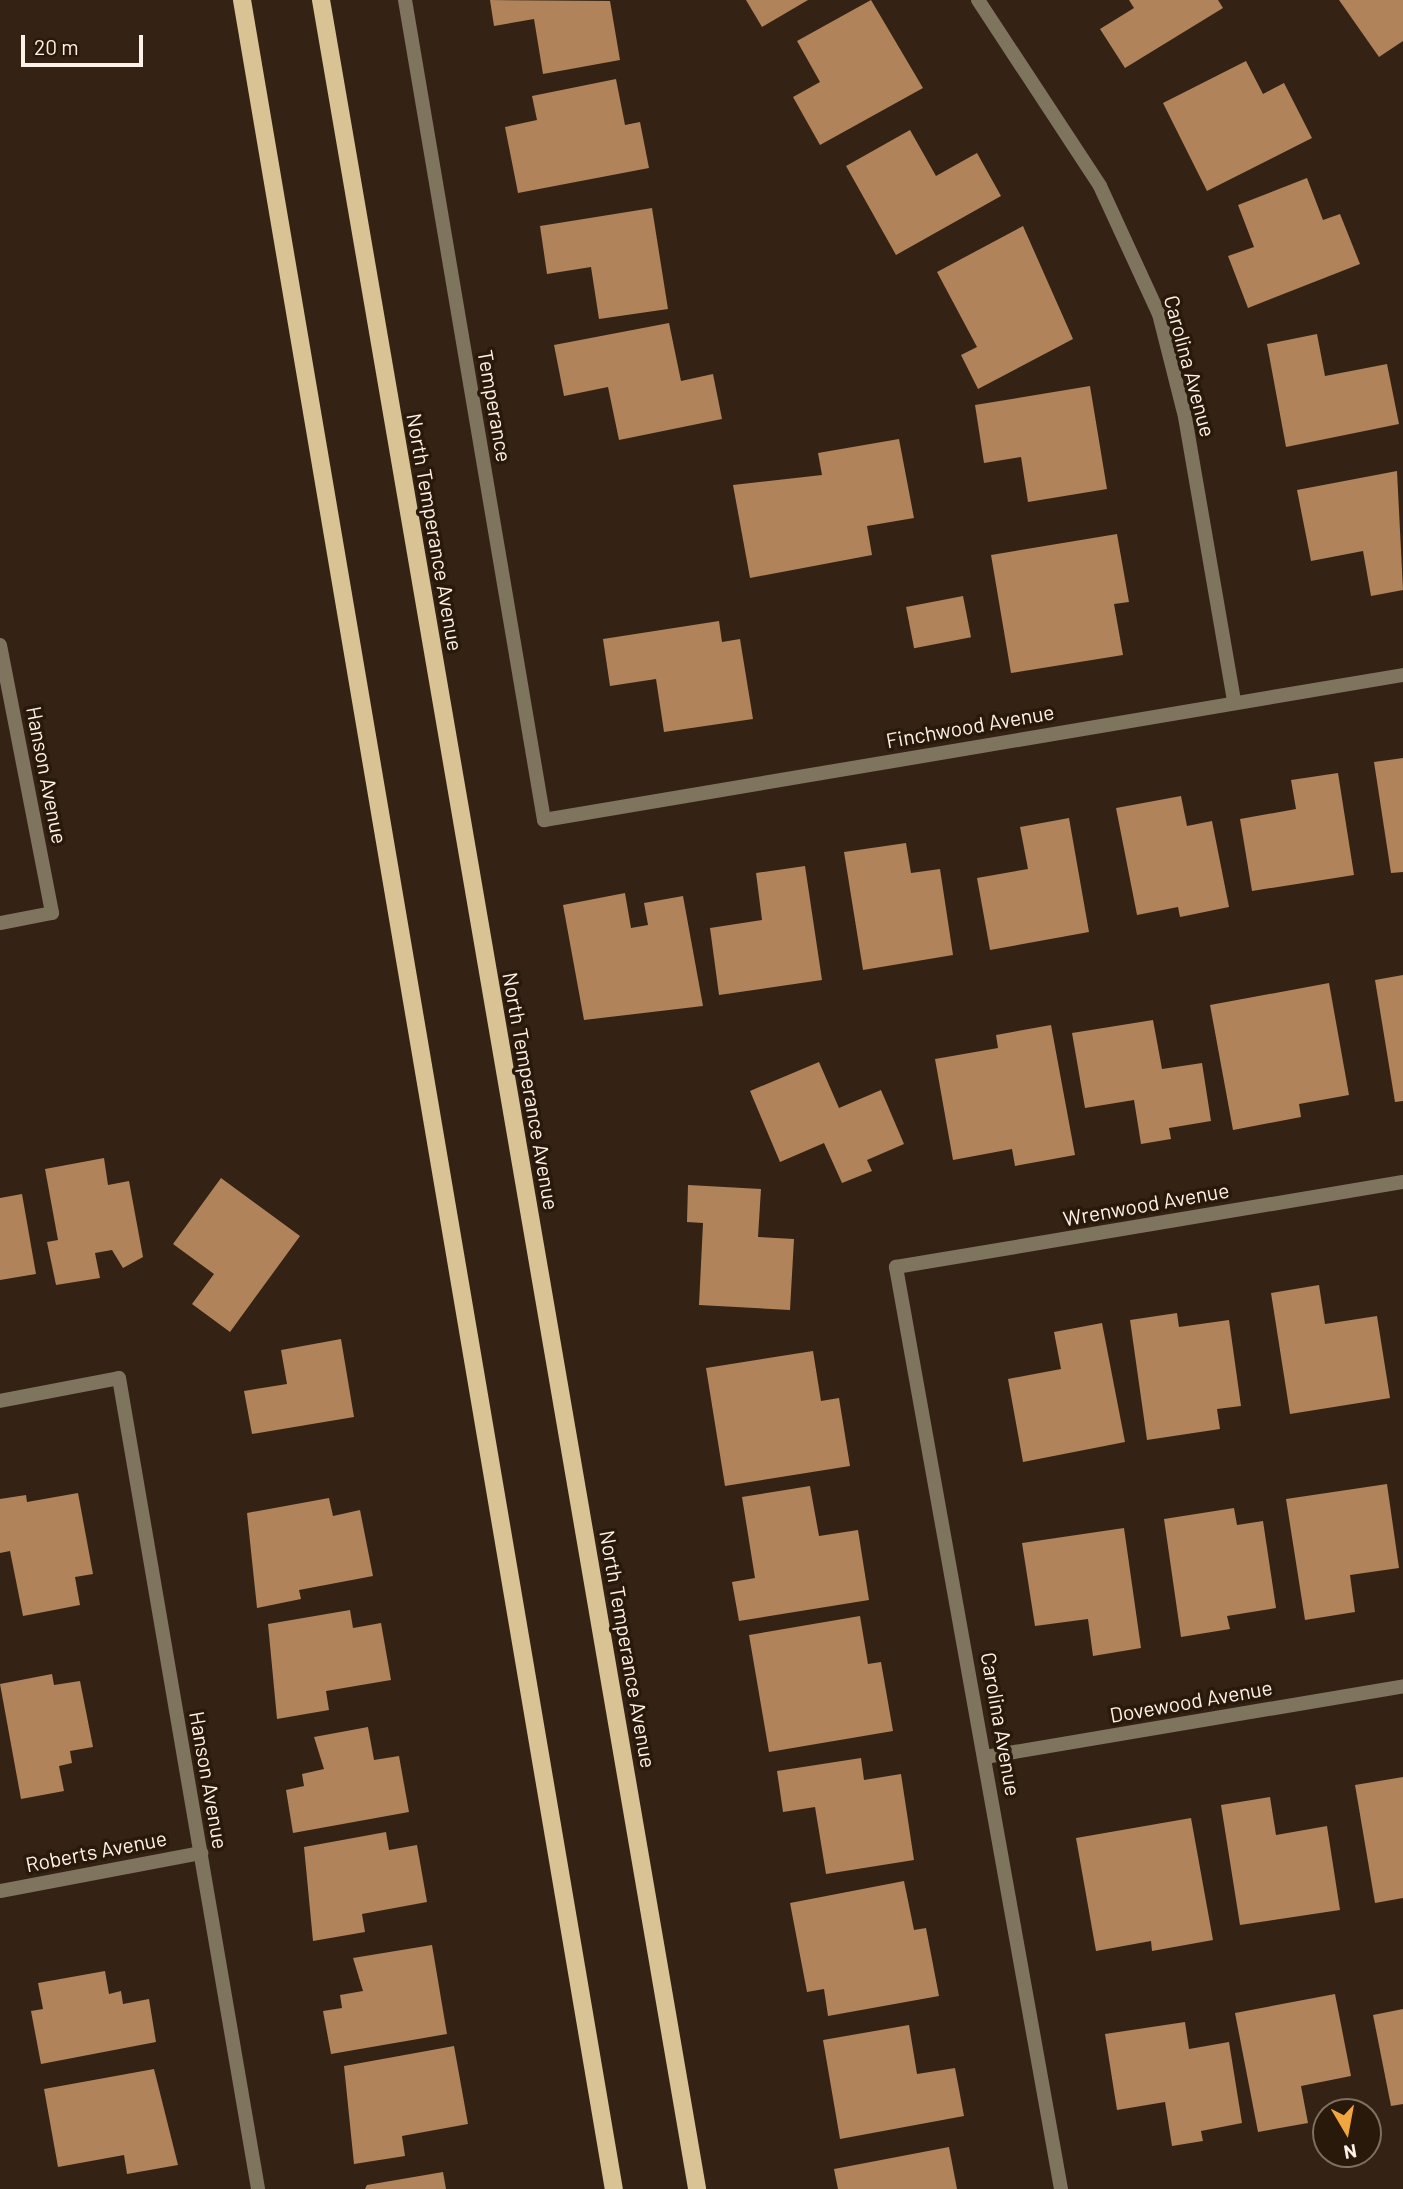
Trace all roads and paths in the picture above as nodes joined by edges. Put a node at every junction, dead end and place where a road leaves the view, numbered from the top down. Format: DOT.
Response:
graph roads {
  1 [pos="242,0"];
  2 [pos="321,0"];
  3 [pos="405,0"];
  4 [pos="978,0"];
  5 [pos="0,645"];
  6 [pos="1403,675"];
  7 [pos="1234,702"];
  8 [pos="544,820"];
  9 [pos="0,923"];
  10 [pos="1403,1182"];
  11 [pos="896,1267"];
  12 [pos="0,1401"];
  13 [pos="1403,1686"];
  14 [pos="985,1756"];
  15 [pos="201,1853"];
  16 [pos="0,1891"];
  17 [pos="258,2189"];
  18 [pos="614,2189"];
  19 [pos="697,2189"];
  20 [pos="1061,2189"];
  1 -- 18 [label="main road"];
  2 -- 19 [label="main road, North Temperance Avenue"];
  3 -- 8 [label="street, Temperance"];
  4 -- 7 [label="street, Carolina Avenue"];
  5 -- 9 [label="street, Hanson Avenue"];
  6 -- 7 [label="street, Finchwood Avenue"];
  7 -- 8 [label="street, Finchwood Avenue"];
  10 -- 11 [label="street, Wrenwood Avenue"];
  11 -- 14 [label="street, Carolina Avenue"];
  12 -- 15 [label="street, Hanson Avenue"];
  13 -- 14 [label="street, Dovewood Avenue"];
  14 -- 20 [label="street, Carolina Avenue"];
  15 -- 16 [label="street, Roberts Avenue"];
  15 -- 17 [label="street, Hanson Avenue"];
}
